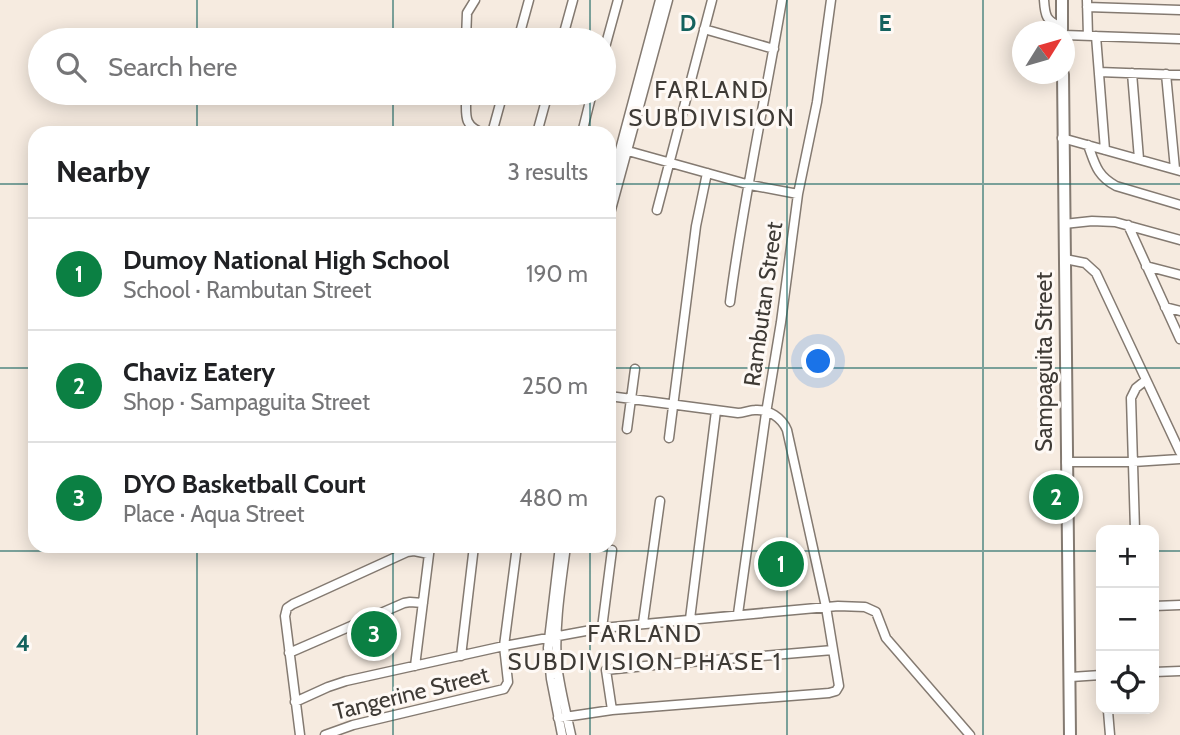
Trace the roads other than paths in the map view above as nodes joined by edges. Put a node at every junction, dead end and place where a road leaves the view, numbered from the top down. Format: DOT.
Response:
graph roads {
  1 [pos="475,0"];
  2 [pos="528,0"];
  3 [pos="573,0"];
  4 [pos="618,0"];
  5 [pos="660,0"];
  6 [pos="668,0"];
  7 [pos="712,0"];
  8 [pos="782,0"];
  9 [pos="831,0"];
  10 [pos="1044,0"];
  11 [pos="1062,0"];
  12 [pos="1087,4"];
  13 [pos="1180,10"];
  14 [pos="1050,21"];
  15 [pos="1063,21"];
  16 [pos="466,28"];
  17 [pos="521,28"];
  18 [pos="565,28"];
  19 [pos="610,28"];
  20 [pos="704,29"];
  21 [pos="1075,33"];
  22 [pos="1092,36"];
  23 [pos="1180,39"];
  24 [pos="774,49"];
  25 [pos="1098,72"];
  26 [pos="1132,73"];
  27 [pos="1166,74"];
  28 [pos="1180,75"];
  29 [pos="1062,84"];
  30 [pos="466,105"];
  31 [pos="500,105"];
  32 [pos="545,105"];
  33 [pos="590,105"];
  34 [pos="469,126"];
  35 [pos="494,126"];
  36 [pos="539,126"];
  37 [pos="584,126"];
  38 [pos="1062,138"];
  39 [pos="1088,145"];
  40 [pos="1105,150"];
  41 [pos="628,151"];
  42 [pos="1139,159"];
  43 [pos="669,162"];
  44 [pos="616,167"];
  45 [pos="1178,170"];
  46 [pos="707,173"];
  47 [pos="750,185"];
  48 [pos="798,194"];
  49 [pos="1180,205"];
  50 [pos="657,211"];
  51 [pos="1064,224"];
  52 [pos="1128,225"];
  53 [pos="1180,240"];
  54 [pos="1065,259"];
  55 [pos="1146,266"];
  56 [pos="1180,275"];
  57 [pos="730,302"];
  58 [pos="1165,307"];
  59 [pos="1180,311"];
  60 [pos="1180,339"];
  61 [pos="635,369"];
  62 [pos="1146,380"];
  63 [pos="616,396"];
  64 [pos="630,397"];
  65 [pos="674,404"];
  66 [pos="716,411"];
  67 [pos="766,413"];
  68 [pos="627,429"];
  69 [pos="669,438"];
  70 [pos="1180,452"];
  71 [pos="1180,459"];
  72 [pos="1066,462"];
  73 [pos="1133,462"];
  74 [pos="660,501"];
  75 [pos="1135,525"];
  76 [pos="405,553"];
  77 [pos="430,553"];
  78 [pos="473,553"];
  79 [pos="516,553"];
  80 [pos="559,553"];
  81 [pos="565,553"];
  82 [pos="612,553"];
  83 [pos="423,603"];
  84 [pos="1180,605"];
  85 [pos="1159,606"];
  86 [pos="826,607"];
  87 [pos="738,614"];
  88 [pos="690,619"];
  89 [pos="643,623"];
  90 [pos="602,628"];
  91 [pos="553,636"];
  92 [pos="504,646"];
  93 [pos="833,650"];
  94 [pos="289,653"];
  95 [pos="461,656"];
  96 [pos="415,666"];
  97 [pos="1180,671"];
  98 [pos="1159,673"];
  99 [pos="1096,675"];
  100 [pos="1071,677"];
  101 [pos="295,702"];
  102 [pos="612,710"];
  103 [pos="1108,714"];
  104 [pos="562,718"];
  105 [pos="300,735"];
  106 [pos="325,735"];
  107 [pos="562,735"];
  108 [pos="571,735"];
  109 [pos="970,735"];
  110 [pos="1070,735"];
  111 [pos="1110,735"];
  1 -- 16 [label="street"];
  2 -- 17 [label="street"];
  3 -- 18 [label="street"];
  4 -- 19 [label="street"];
  5 -- 44 [label="street"];
  6 -- 41 [label="street"];
  7 -- 20 [label="street"];
  8 -- 24 [label="street"];
  9 -- 48 [label="street, Rambutan Street"];
  10 -- 14 [label="street"];
  11 -- 15 [label="street"];
  12 -- 13 [label="street"];
  12 -- 22 [label="street"];
  20 -- 24 [label="street"];
  20 -- 43 [label="street"];
  21 -- 22 [label="street"];
  22 -- 23 [label="street"];
  22 -- 25 [label="street"];
  24 -- 47 [label="street"];
  25 -- 26 [label="street"];
  25 -- 40 [label="street"];
  26 -- 27 [label="street"];
  26 -- 42 [label="street"];
  27 -- 28 [label="street"];
  27 -- 45 [label="street"];
  29 -- 38 [label="street, Sampaguita Street"];
  30 -- 34 [label="street"];
  31 -- 35 [label="street"];
  32 -- 36 [label="street"];
  33 -- 37 [label="street"];
  38 -- 39 [label="street"];
  38 -- 51 [label="street, Sampaguita Street"];
  39 -- 40 [label="street"];
  39 -- 49 [label="street"];
  40 -- 42 [label="street"];
  41 -- 43 [label="street"];
  41 -- 44 [label="street"];
  42 -- 45 [label="street"];
  43 -- 46 [label="street"];
  43 -- 50 [label="street"];
  46 -- 47 [label="street"];
  46 -- 65 [label="street"];
  47 -- 48 [label="street"];
  47 -- 57 [label="street"];
  48 -- 67 [label="street, Rambutan Street"];
  51 -- 52 [label="street"];
  51 -- 54 [label="street, Sampaguita Street"];
  52 -- 53 [label="street"];
  52 -- 55 [label="street"];
  54 -- 62 [label="street"];
  54 -- 72 [label="street, Sampaguita Street"];
  55 -- 56 [label="street"];
  55 -- 58 [label="street"];
  58 -- 59 [label="street"];
  58 -- 60 [label="street"];
  61 -- 64 [label="street"];
  62 -- 70 [label="street"];
  62 -- 73 [label="street"];
  63 -- 64 [label="street"];
  64 -- 65 [label="street"];
  64 -- 68 [label="street"];
  65 -- 66 [label="street"];
  65 -- 69 [label="street"];
  66 -- 67 [label="street"];
  66 -- 88 [label="street"];
  67 -- 86 [label="street"];
  67 -- 87 [label="street, Rambutan Street"];
  71 -- 73 [label="street"];
  72 -- 73 [label="street"];
  72 -- 100 [label="street, Sampaguita Street"];
  73 -- 75 [label="street"];
  74 -- 89 [label="street"];
  76 -- 94 [label="street"];
  77 -- 83 [label="street"];
  78 -- 95 [label="street"];
  79 -- 92 [label="street, Tangerine Street"];
  80 -- 91 [label="street"];
  81 -- 91 [label="street"];
  82 -- 90 [label="street"];
  83 -- 94 [label="street"];
  83 -- 96 [label="street"];
  84 -- 85 [label="street"];
  86 -- 87 [label="street"];
  86 -- 93 [label="street"];
  86 -- 109 [label="street"];
  87 -- 88 [label="street"];
  88 -- 89 [label="street"];
  89 -- 90 [label="street"];
  90 -- 91 [label="street"];
  91 -- 92 [label="street"];
  91 -- 104 [label="street"];
  92 -- 95 [label="street"];
  92 -- 106 [label="street, Tangerine Street"];
  93 -- 102 [label="street"];
  93 -- 102 [label="street"];
  94 -- 101 [label="street"];
  95 -- 96 [label="street"];
  96 -- 101 [label="street"];
  97 -- 98 [label="street"];
  99 -- 100 [label="street"];
  100 -- 110 [label="street, Sampaguita Street"];
  101 -- 105 [label="street"];
  102 -- 104 [label="street"];
  103 -- 111 [label="street"];
  104 -- 107 [label="street"];
  104 -- 108 [label="street"];
}
